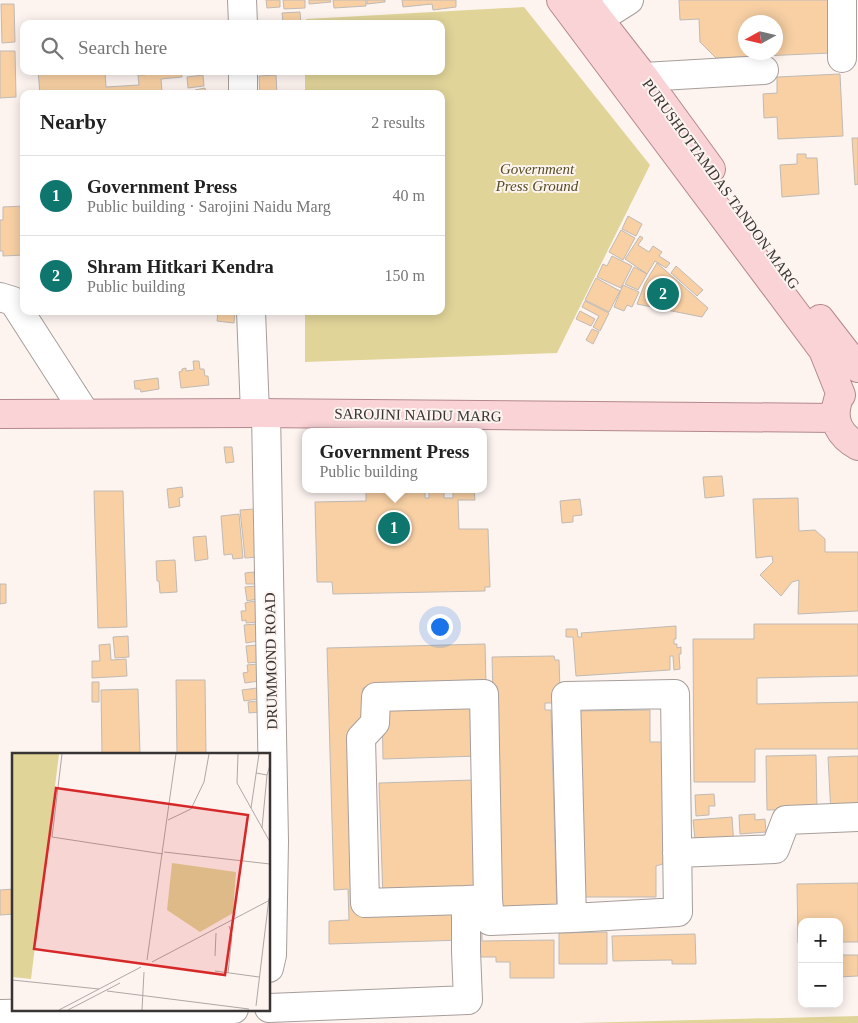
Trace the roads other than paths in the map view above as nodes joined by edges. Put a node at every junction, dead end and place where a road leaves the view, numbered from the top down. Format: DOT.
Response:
graph roads {
  1 [pos="242,0"];
  2 [pos="561,0"];
  3 [pos="629,0"];
  4 [pos="842,0"];
  5 [pos="592,9"];
  6 [pos="243,20"];
  7 [pos="842,58"];
  8 [pos="764,70"];
  9 [pos="243,75"];
  10 [pos="644,77"];
  11 [pos="243,90"];
  12 [pos="0,297"];
  13 [pos="20,312"];
  14 [pos="22,315"];
  15 [pos="251,315"];
  16 [pos="858,368"];
  17 [pos="845,398"];
  18 [pos="85,413"];
  19 [pos="261,413"];
  20 [pos="0,414"];
  21 [pos="858,446"];
  22 [pos="858,817"];
  23 [pos="678,852"];
  24 [pos="477,900"];
  25 [pos="572,918"];
  26 [pos="270,964"];
  27 [pos="270,1008"];
  28 [pos="187,1010"];
  29 [pos="0,1014"];
  1 -- 6 [label="street"];
  2 -- 17 [label="main road"];
  3 -- 5 [label="street"];
  4 -- 7 [label="street"];
  5 -- 10 [label="main road, PURUSHOTTAMDAS TANDON MARG"];
  8 -- 10 [label="street"];
  9 -- 11 [label="street"];
  10 -- 16 [label="main road, PURUSHOTTAMDAS TANDON MARG"];
  12 -- 13 [label="street"];
  14 -- 18 [label="street"];
  15 -- 19 [label="street, DRUMMOND ROAD"];
  17 -- 19 [label="main road, SAROJINI NAIDU MARG"];
  17 -- 21 [label="main road"];
  18 -- 19 [label="main road, SAROJINI NAIDU MARG"];
  18 -- 20 [label="main road, SAROJINI NAIDU MARG"];
  19 -- 26 [label="street, DRUMMOND ROAD"];
  22 -- 23 [label="street"];
  23 -- 25 [label="street"];
  23 -- 25 [label="street"];
  24 -- 24 [label="street"];
  24 -- 25 [label="street"];
  24 -- 27 [label="street"];
  28 -- 29 [label="street"];
}
